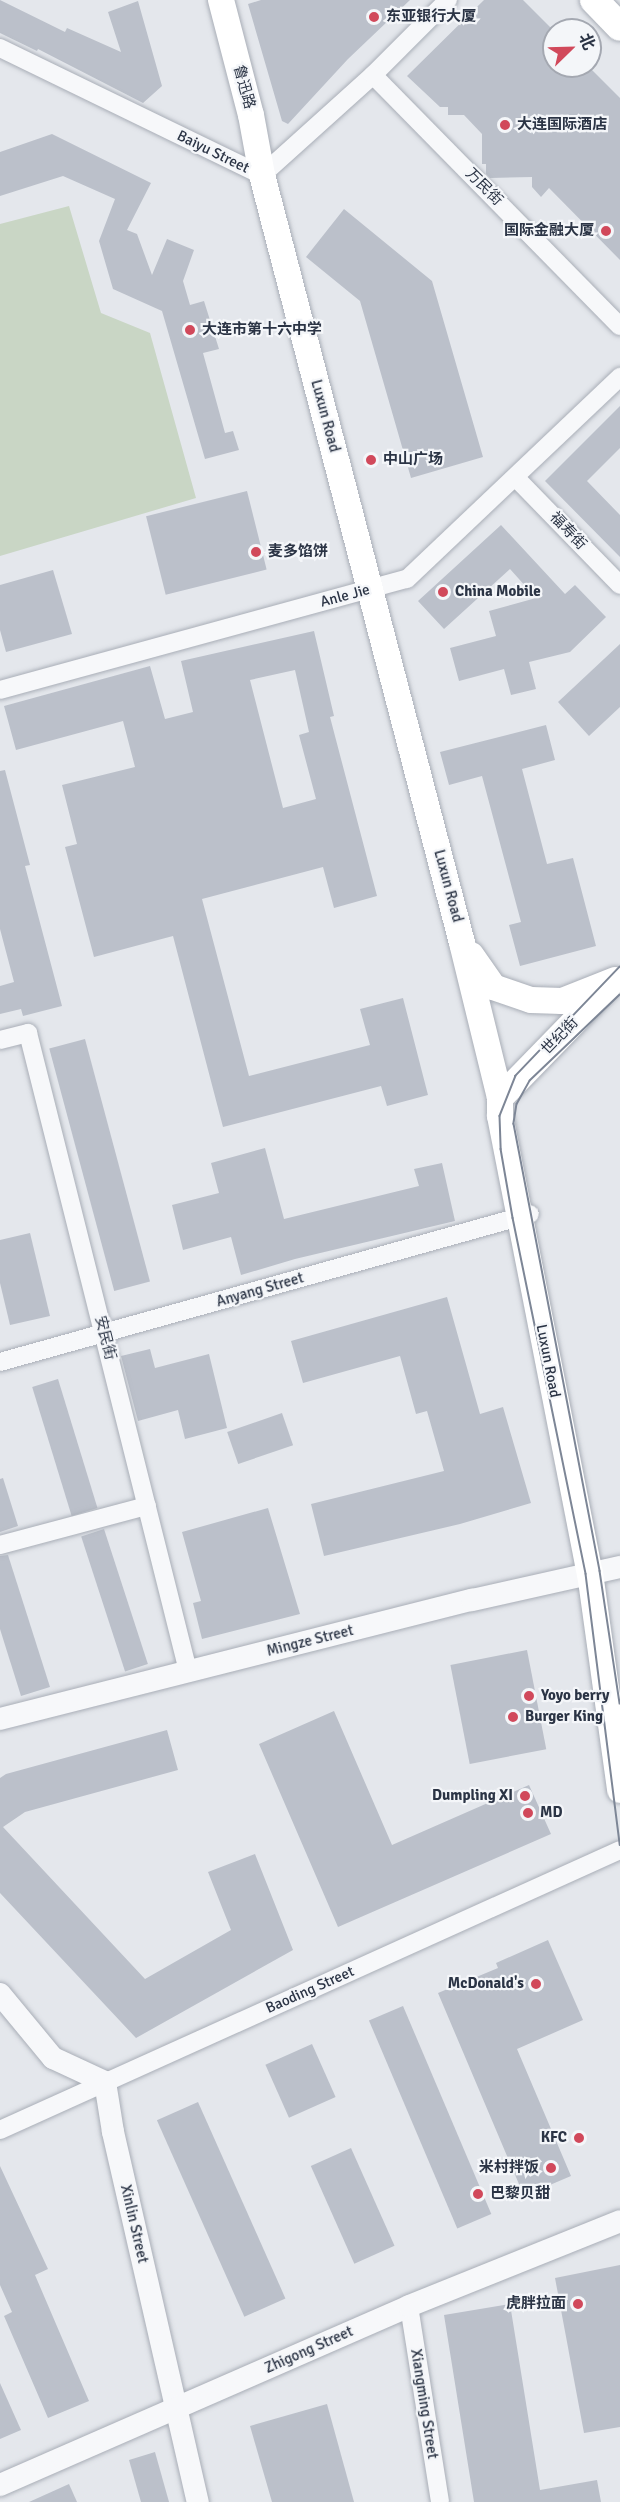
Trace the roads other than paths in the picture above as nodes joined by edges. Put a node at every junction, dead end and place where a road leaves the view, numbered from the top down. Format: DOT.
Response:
graph roads {
  1 [pos="203,0"];
  2 [pos="221,0"];
  3 [pos="448,0"];
  4 [pos="594,0"];
  5 [pos="620,27"];
  6 [pos="0,48"];
  7 [pos="373,75"];
  8 [pos="262,175"];
  9 [pos="620,326"];
  10 [pos="620,377"];
  11 [pos="516,478"];
  12 [pos="620,585"];
  13 [pos="370,589"];
  14 [pos="0,690"];
  15 [pos="462,943"];
  16 [pos="618,977"];
  17 [pos="0,1040"];
  18 [pos="500,1098"];
  19 [pos="525,1215"];
  20 [pos="105,1334"];
  21 [pos="0,1362"];
  22 [pos="147,1506"];
  23 [pos="0,1545"];
  24 [pos="620,1567"];
  25 [pos="590,1573"];
  26 [pos="188,1671"];
  27 [pos="0,1719"];
  28 [pos="620,1790"];
  29 [pos="620,1850"];
  30 [pos="0,1994"];
  31 [pos="105,2082"];
  32 [pos="0,2130"];
  33 [pos="620,2221"];
  34 [pos="409,2306"];
  35 [pos="176,2408"];
  36 [pos="0,2485"];
  37 [pos="198,2502"];
  38 [pos="440,2502"];
  1 -- 8 [label="main road, Luxun Road"];
  2 -- 8 [label="main road, 鲁迅路"];
  3 -- 7 [label="street, Baiyu Street"];
  4 -- 5 [label="main road"];
  6 -- 8 [label="street, Baiyu Street"];
  7 -- 8 [label="street, Baiyu Street"];
  7 -- 9 [label="street, 万民街"];
  8 -- 13 [label="main road, Luxun Road"];
  10 -- 11 [label="street, Anle Jie"];
  11 -- 12 [label="street, 福寿街"];
  11 -- 13 [label="street, Anle Jie"];
  13 -- 14 [label="street, Anle Jie"];
  13 -- 15 [label="main road, Luxun Road"];
  15 -- 16 [label="main road"];
  15 -- 18 [label="main road, Luxun Road"];
  16 -- 18 [label="main road, 世纪街"];
  17 -- 20 [label="street, 安民街"];
  18 -- 19 [label="main road, Luxun Road"];
  19 -- 20 [label="street, Anyang Street"];
  19 -- 25 [label="main road, Luxun Road"];
  20 -- 21 [label="street, Anyang Street"];
  20 -- 22 [label="street, 安民街"];
  22 -- 23 [label="street"];
  22 -- 26 [label="street, 安民街"];
  24 -- 25 [label="street, Mingze Street"];
  25 -- 26 [label="street, Mingze Street"];
  25 -- 28 [label="main road, Luxun Road"];
  26 -- 27 [label="street, Mingze Street"];
  29 -- 31 [label="street, Baoding Street"];
  30 -- 31 [label="street"];
  31 -- 32 [label="street, Baoding Street"];
  31 -- 35 [label="street, Xinlin Street"];
  33 -- 34 [label="street, Zhigong Street"];
  34 -- 35 [label="street, Zhigong Street"];
  34 -- 38 [label="street, Xiangming Street"];
  35 -- 36 [label="street, Zhigong Street"];
  35 -- 37 [label="street, Xinlin Street"];
}
